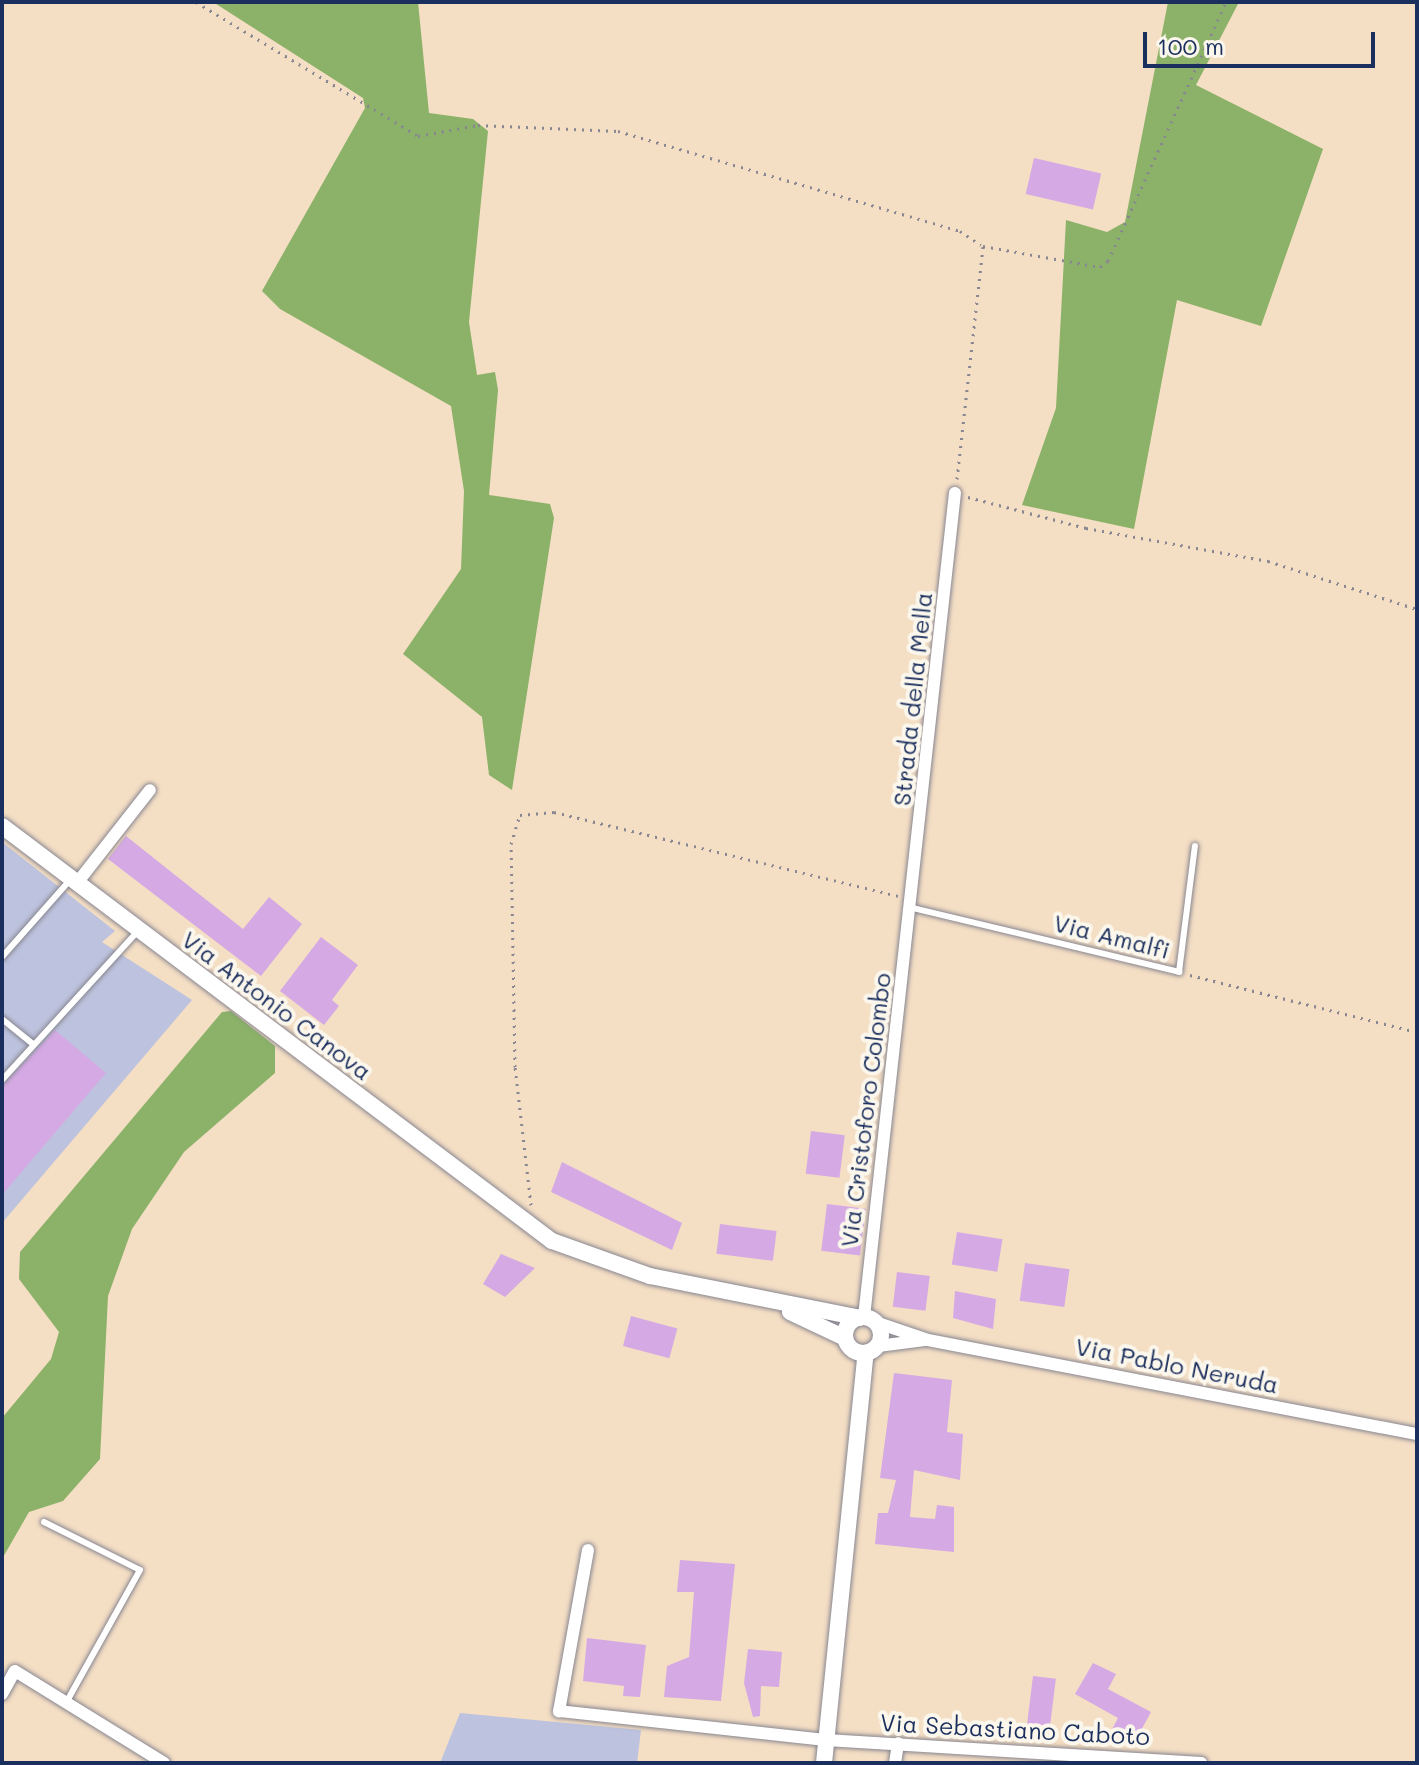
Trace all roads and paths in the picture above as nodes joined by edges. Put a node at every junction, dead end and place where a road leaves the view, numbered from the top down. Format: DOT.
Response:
graph roads {
  1 [pos="196,2"];
  2 [pos="1226,2"];
  3 [pos="983,246"];
  4 [pos="955,493"];
  5 [pos="1417,609"];
  6 [pos="150,790"];
  7 [pos="2,826"];
  8 [pos="1195,846"];
  9 [pos="75,880"];
  10 [pos="913,904"];
  11 [pos="139,930"];
  12 [pos="2,957"];
  13 [pos="1179,972"];
  14 [pos="2,1019"];
  15 [pos="1417,1032"];
  16 [pos="33,1044"];
  17 [pos="2,1080"];
  18 [pos="530,1228"];
  19 [pos="770,1303"];
  20 [pos="866,1319"];
  21 [pos="928,1340"];
  22 [pos="860,1346"];
  23 [pos="1417,1434"];
  24 [pos="44,1522"];
  25 [pos="588,1550"];
  26 [pos="2,1694"];
  27 [pos="66,1703"];
  28 [pos="826,1740"];
  29 [pos="898,1743"];
  30 [pos="1051,1757"];
  31 [pos="164,1763"];
  32 [pos="824,1763"];
  33 [pos="895,1763"];
  34 [pos="1201,1763"];
  1 -- 3 [label="path"];
  2 -- 3 [label="path"];
  3 -- 4 [label="path"];
  4 -- 5 [label="path"];
  4 -- 10 [label="street, Strada della Mella"];
  6 -- 9 [label="street"];
  7 -- 9 [label="street, Via Antonio Canova"];
  8 -- 13 [label="lane, Via Amalfi"];
  9 -- 11 [label="street, Via Antonio Canova"];
  9 -- 12 [label="lane"];
  10 -- 13 [label="lane, Via Amalfi"];
  10 -- 18 [label="path"];
  10 -- 20 [label="street, Via Cristoforo Colombo"];
  11 -- 16 [label="lane"];
  11 -- 18 [label="street, Via Antonio Canova"];
  13 -- 15 [label="path"];
  14 -- 16 [label="lane"];
  16 -- 17 [label="lane"];
  18 -- 19 [label="street, Via Antonio Canova"];
  19 -- 20 [label="street"];
  19 -- 22 [label="street"];
  20 -- 21 [label="street, Via Pablo Neruda"];
  20 -- 22 [label="street"];
  20 -- 22 [label="street"];
  21 -- 22 [label="street, Via Pablo Neruda"];
  21 -- 23 [label="street, Via Pablo Neruda"];
  22 -- 28 [label="street"];
  24 -- 27 [label="lane"];
  25 -- 28 [label="street, Via Sebastiano Caboto"];
  26 -- 27 [label="street"];
  27 -- 31 [label="street"];
  28 -- 29 [label="street, Via Sebastiano Caboto"];
  28 -- 32 [label="street"];
  29 -- 30 [label="street, Via Sebastiano Caboto"];
  29 -- 33 [label="street"];
  30 -- 34 [label="street, Via Sebastiano Caboto"];
}
